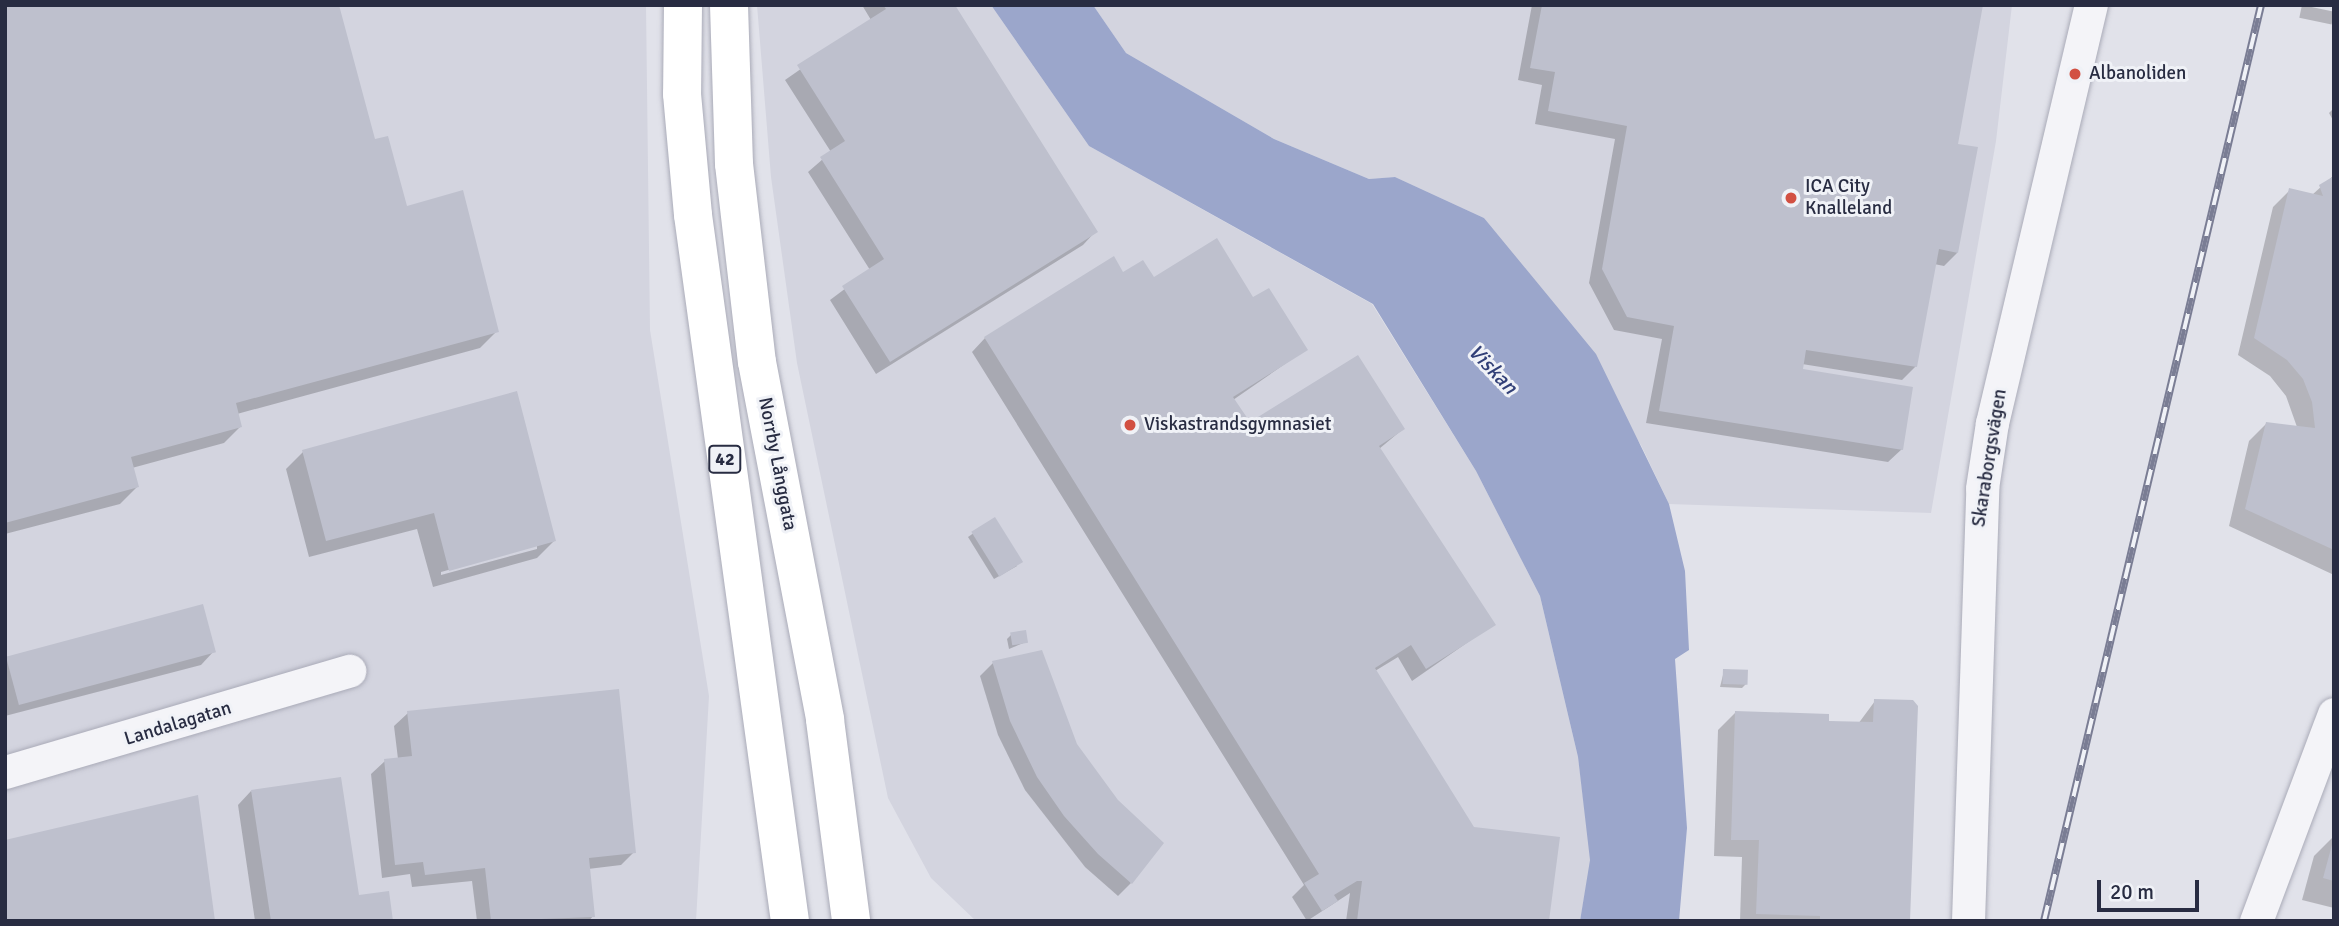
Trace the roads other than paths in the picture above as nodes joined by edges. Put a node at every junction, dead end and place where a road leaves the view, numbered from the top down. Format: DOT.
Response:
graph roads {
  1 [pos="682,5"];
  2 [pos="729,5"];
  3 [pos="2091,5"];
  4 [pos="349,671"];
  5 [pos="2334,714"];
  6 [pos="5,772"];
  7 [pos="850,914"];
  8 [pos="790,916"];
  9 [pos="1968,921"];
  10 [pos="2256,921"];
  1 -- 8 [label="main road, 42"];
  2 -- 7 [label="main road, Norrby Långgata"];
  3 -- 9 [label="street, Skaraborgsvägen"];
  4 -- 6 [label="street, Landalagatan"];
  5 -- 10 [label="street"];
}
